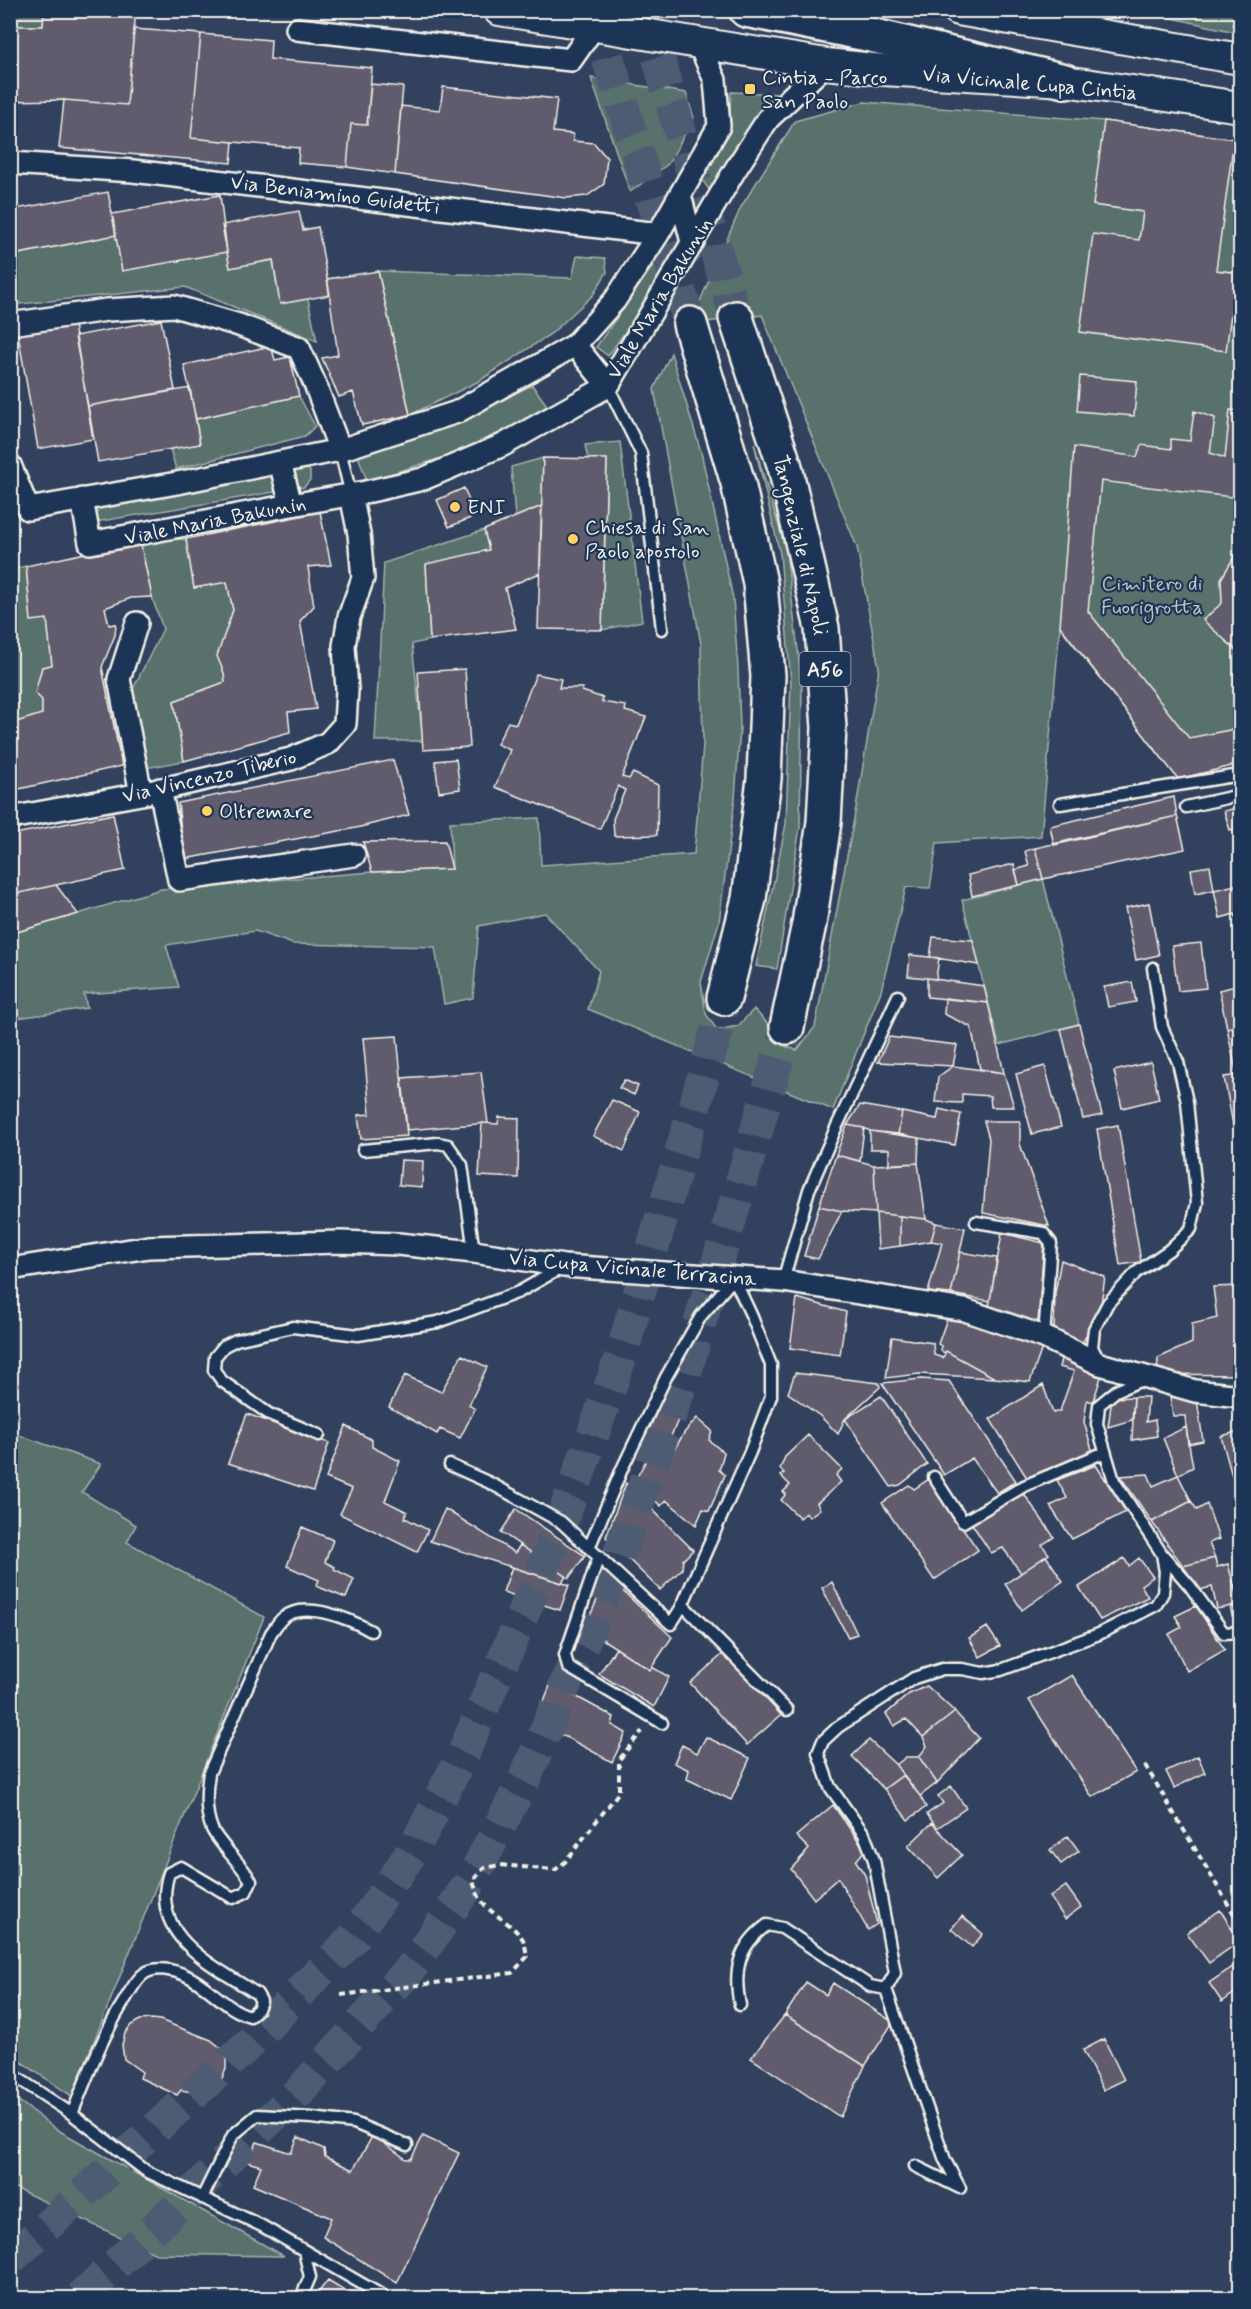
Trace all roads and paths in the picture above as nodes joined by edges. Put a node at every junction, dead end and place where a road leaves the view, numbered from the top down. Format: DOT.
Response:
graph roads {
  1 [pos="499,10"];
  2 [pos="746,10"];
  3 [pos="958,10"];
  4 [pos="1030,10"];
  5 [pos="594,27"];
  6 [pos="297,28"];
  7 [pos="1082,33"];
  8 [pos="698,42"];
  9 [pos="1240,59"];
  10 [pos="826,64"];
  11 [pos="1065,81"];
  12 [pos="1240,107"];
  13 [pos="10,163"];
  14 [pos="680,195"];
  15 [pos="658,234"];
  16 [pos="692,242"];
  17 [pos="736,318"];
  18 [pos="10,324"];
  19 [pos="690,324"];
  20 [pos="575,345"];
  21 [pos="608,386"];
  22 [pos="340,450"];
  23 [pos="280,462"];
  24 [pos="10,465"];
  25 [pos="351,495"];
  26 [pos="82,499"];
  27 [pos="291,505"];
  28 [pos="137,623"];
  29 [pos="662,629"];
  30 [pos="1240,775"];
  31 [pos="151,791"];
  32 [pos="1240,795"];
  33 [pos="1060,804"];
  34 [pos="1186,807"];
  35 [pos="10,818"];
  36 [pos="354,855"];
  37 [pos="1153,969"];
  38 [pos="898,996"];
  39 [pos="724,998"];
  40 [pos="787,1027"];
  41 [pos="363,1150"];
  42 [pos="976,1222"];
  43 [pos="474,1252"];
  44 [pos="564,1266"];
  45 [pos="10,1269"];
  46 [pos="734,1278"];
  47 [pos="783,1281"];
  48 [pos="1044,1337"];
  49 [pos="1100,1364"];
  50 [pos="1147,1378"];
  51 [pos="1240,1396"];
  52 [pos="319,1435"];
  53 [pos="1105,1452"];
  54 [pos="450,1465"];
  55 [pos="934,1477"];
  56 [pos="589,1548"];
  57 [pos="1162,1554"];
  58 [pos="599,1556"];
  59 [pos="683,1605"];
  60 [pos="371,1631"];
  61 [pos="1240,1632"];
  62 [pos="787,1710"];
  63 [pos="662,1723"];
  64 [pos="1145,1765"];
  65 [pos="1240,1924"];
  66 [pos="886,1989"];
  67 [pos="341,1995"];
  68 [pos="740,2005"];
  69 [pos="10,2073"];
  70 [pos="72,2114"];
  71 [pos="407,2145"];
  72 [pos="915,2166"];
  73 [pos="202,2198"];
  74 [pos="304,2251"];
  75 [pos="383,2296"];
  76 [pos="301,2298"];
  1 -- 5 [label="main road, Via Vicinale Cupa Cintia"];
  2 -- 11 [label="highway"];
  3 -- 7 [label="main road"];
  4 -- 7 [label="street"];
  5 -- 6 [label="street"];
  5 -- 8 [label="main road, Via Vicinale Cupa Cintia"];
  7 -- 9 [label="main road"];
  8 -- 10 [label="main road, Via Vicinale Cupa Cintia"];
  8 -- 14 [label="street, Viale Maria Bakunin"];
  10 -- 11 [label="main road, Via Vicinale Cupa Cintia"];
  10 -- 16 [label="street, Viale Maria Bakunin"];
  11 -- 12 [label="main road, Via Vicinale Cupa Cintia"];
  13 -- 15 [label="street, Via Beniamino Guidetti"];
  14 -- 15 [label="street, Viale Maria Bakunin"];
  14 -- 16 [label="street"];
  15 -- 20 [label="street, Viale Maria Bakunin"];
  16 -- 21 [label="street, Viale Maria Bakunin"];
  17 -- 40 [label="highway, Tangenziale di Napoli / A56"];
  18 -- 22 [label="street"];
  19 -- 39 [label="highway"];
  20 -- 21 [label="street"];
  20 -- 22 [label="street, Viale Maria Bakunin"];
  21 -- 25 [label="street, Viale Maria Bakunin"];
  21 -- 29 [label="lane"];
  22 -- 23 [label="street, Viale Maria Bakunin"];
  22 -- 25 [label="lane"];
  23 -- 26 [label="street, Viale Maria Bakunin"];
  23 -- 27 [label="street"];
  24 -- 26 [label="street, Viale Maria Bakunin"];
  25 -- 27 [label="street, Viale Maria Bakunin"];
  25 -- 31 [label="street, Via Vincenzo Tiberio"];
  26 -- 27 [label="street, Viale Maria Bakunin"];
  28 -- 31 [label="street"];
  30 -- 33 [label="lane"];
  31 -- 35 [label="street, Via Vincenzo Tiberio"];
  31 -- 36 [label="street"];
  32 -- 34 [label="lane"];
  37 -- 49 [label="lane"];
  38 -- 47 [label="lane"];
  41 -- 43 [label="lane"];
  42 -- 48 [label="lane"];
  43 -- 44 [label="street, Via Cupa Vicinale Terracina"];
  43 -- 45 [label="street, Via Cupa Vicinale Terracina"];
  44 -- 46 [label="street, Via Cupa Vicinale Terracina"];
  44 -- 52 [label="lane"];
  46 -- 47 [label="street, Via Cupa Vicinale Terracina"];
  46 -- 56 [label="lane"];
  46 -- 59 [label="lane"];
  47 -- 48 [label="street, Via Cupa Vicinale Terracina"];
  48 -- 49 [label="street, Via Cupa Vicinale Terracina"];
  49 -- 50 [label="street, Via Cupa Vicinale Terracina"];
  50 -- 51 [label="street, Via Cupa Vicinale Terracina"];
  50 -- 53 [label="lane"];
  53 -- 55 [label="lane"];
  53 -- 57 [label="lane"];
  54 -- 56 [label="lane"];
  56 -- 58 [label="lane"];
  57 -- 61 [label="lane"];
  57 -- 66 [label="lane"];
  58 -- 59 [label="lane"];
  58 -- 63 [label="lane"];
  59 -- 62 [label="lane"];
  60 -- 70 [label="lane"];
  63 -- 67 [label="path"];
  64 -- 65 [label="path"];
  66 -- 68 [label="lane"];
  66 -- 72 [label="lane"];
  69 -- 70 [label="lane"];
  70 -- 73 [label="lane"];
  71 -- 73 [label="lane"];
  73 -- 74 [label="lane"];
  74 -- 75 [label="lane"];
  74 -- 76 [label="lane"];
}
